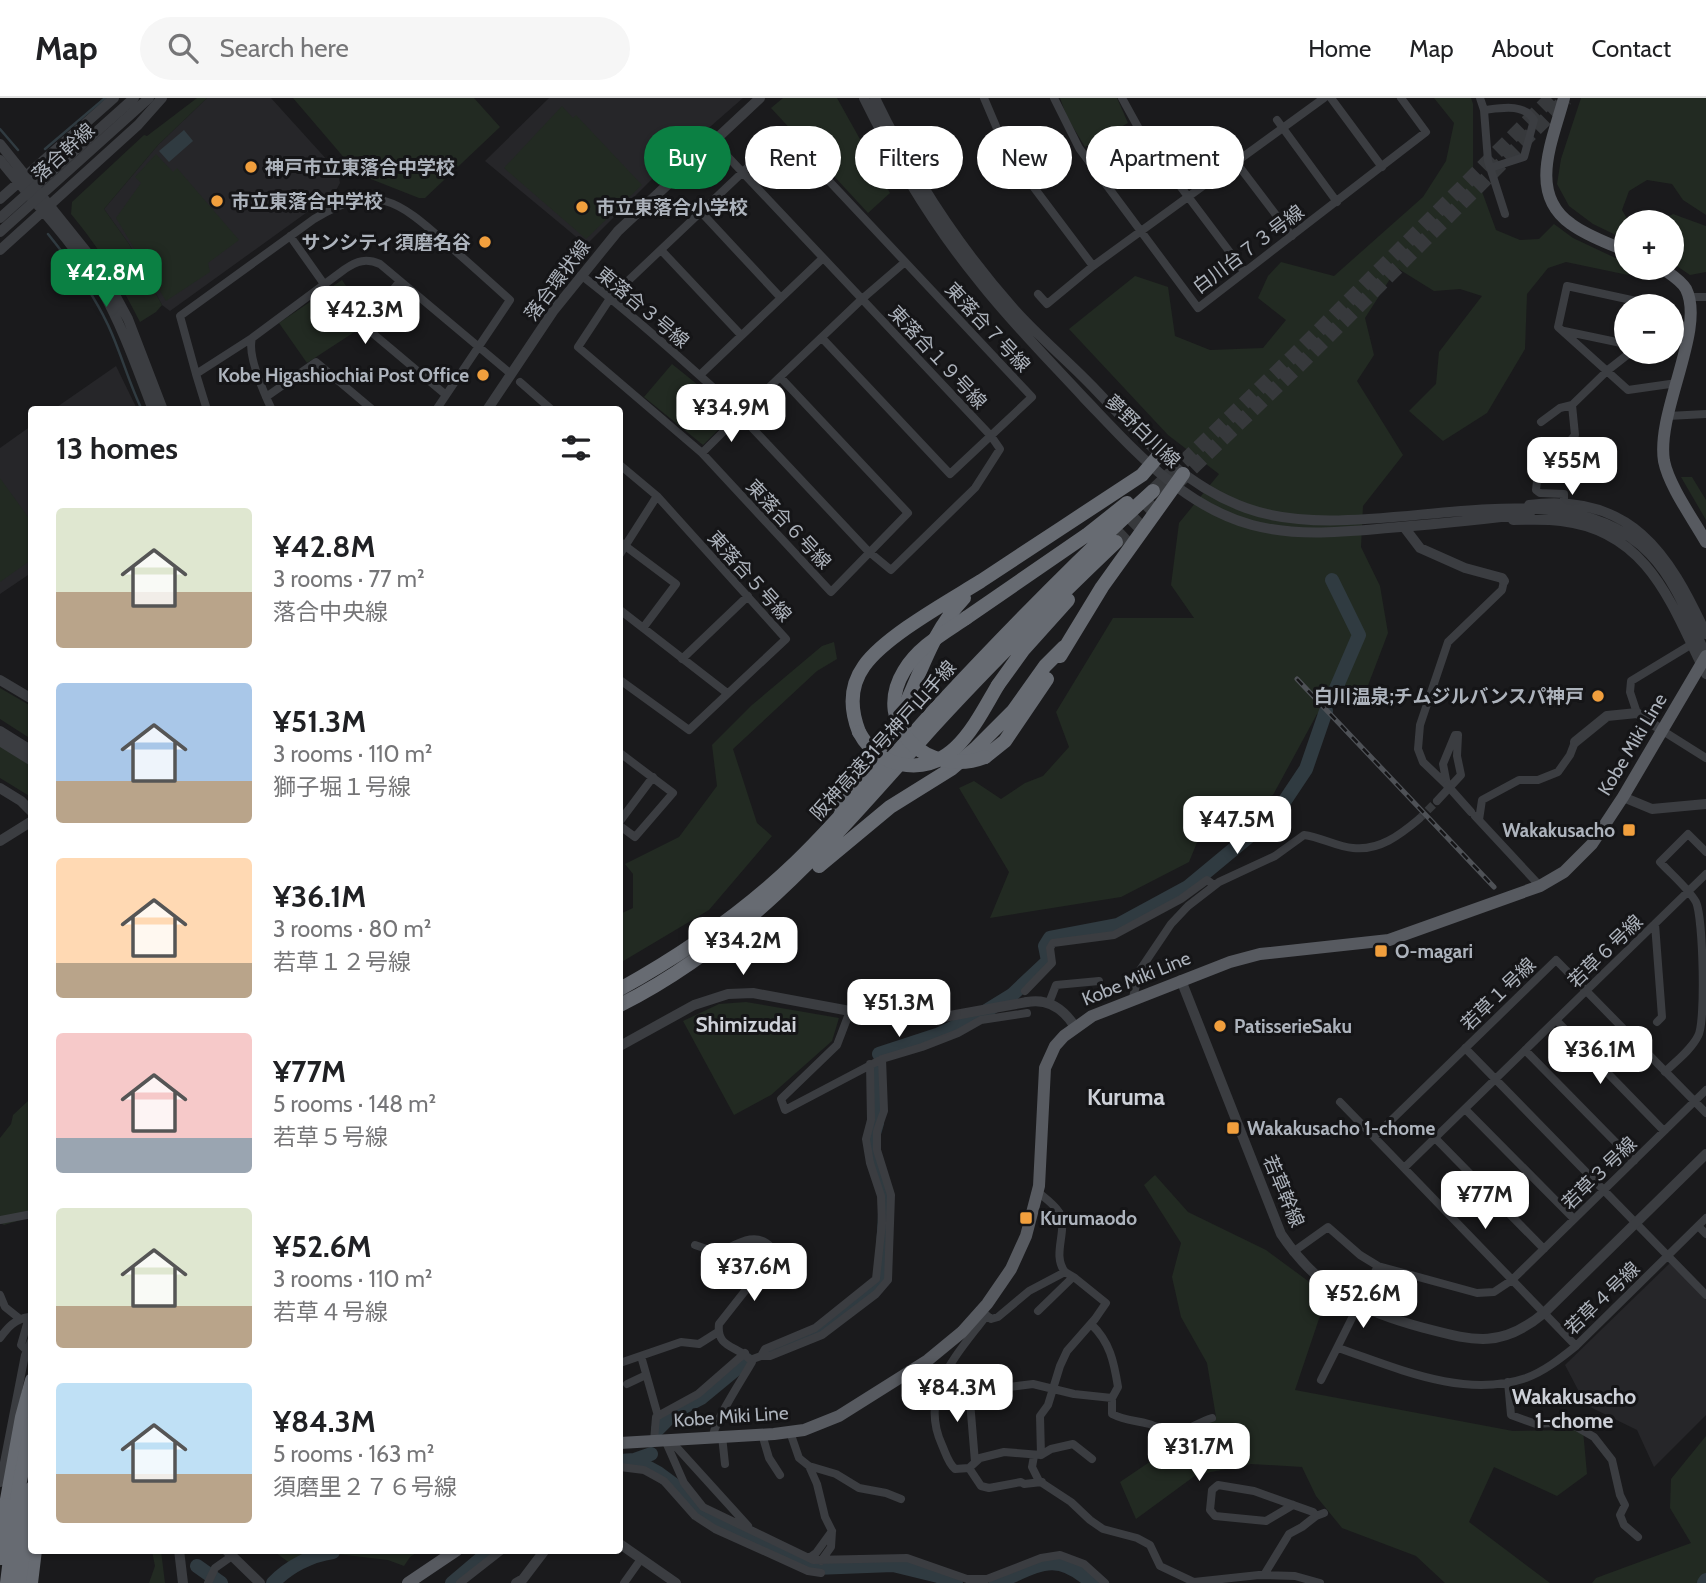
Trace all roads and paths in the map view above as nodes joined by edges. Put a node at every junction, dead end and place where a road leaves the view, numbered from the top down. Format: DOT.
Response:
graph roads {
  1 [pos="114,98"];
  2 [pos="134,98"];
  3 [pos="149,98"];
  4 [pos="162,98"];
  5 [pos="760,98"];
  6 [pos="863,98"];
  7 [pos="874,98"];
  8 [pos="984,98"];
  9 [pos="1054,98"];
  10 [pos="1122,98"];
  11 [pos="1324,98"];
  12 [pos="1331,98"];
  13 [pos="1401,98"];
  14 [pos="1480,98"];
  15 [pos="1564,98"];
  16 [pos="1511,102"];
  17 [pos="1484,110"];
  18 [pos="1277,120"];
  19 [pos="729,126"];
  20 [pos="1283,129"];
  21 [pos="0,144"];
  22 [pos="1244,157"];
  23 [pos="0,160"];
  24 [pos="731,160"];
  25 [pos="1382,167"];
  26 [pos="1490,168"];
  27 [pos="743,173"];
  28 [pos="1244,173"];
  29 [pos="22,179"];
  30 [pos="662,189"];
  31 [pos="1200,189"];
  32 [pos="1189,197"];
  33 [pos="0,199"];
  34 [pos="1337,202"];
  35 [pos="46,209"];
  36 [pos="701,212"];
  37 [pos="1505,214"];
  38 [pos="0,218"];
  39 [pos="0,232"];
  40 [pos="1142,232"];
  41 [pos="290,236"];
  42 [pos="1292,236"];
  43 [pos="1614,245"];
  44 [pos="0,250"];
  45 [pos="661,250"];
  46 [pos="823,258"];
  47 [pos="905,262"];
  48 [pos="1093,266"];
  49 [pos="1244,271"];
  50 [pos="581,275"];
  51 [pos="1677,280"];
  52 [pos="400,281"];
  53 [pos="324,284"];
  54 [pos="1038,294"];
  55 [pos="1614,296"];
  56 [pos="1690,297"];
  57 [pos="1706,297"];
  58 [pos="611,298"];
  59 [pos="782,298"];
  60 [pos="862,299"];
  61 [pos="1563,330"];
  62 [pos="741,335"];
  63 [pos="252,338"];
  64 [pos="822,338"];
  65 [pos="1614,341"];
  66 [pos="479,348"];
  67 [pos="1616,364"];
  68 [pos="1608,370"];
  69 [pos="196,374"];
  70 [pos="511,374"];
  71 [pos="699,375"];
  72 [pos="780,377"];
  73 [pos="520,382"];
  74 [pos="1677,383"];
  75 [pos="446,395"];
  76 [pos="266,397"];
  77 [pos="541,401"];
  78 [pos="1572,405"];
  79 [pos="151,406"];
  80 [pos="161,406"];
  81 [pos="206,406"];
  82 [pos="270,406"];
  83 [pos="368,406"];
  84 [pos="439,406"];
  85 [pos="490,406"];
  86 [pos="538,406"];
  87 [pos="547,406"];
  88 [pos="1706,414"];
  89 [pos="740,415"];
  90 [pos="1668,416"];
  91 [pos="1541,422"];
  92 [pos="991,436"];
  93 [pos="702,453"];
  94 [pos="1155,460"];
  95 [pos="623,468"];
  96 [pos="1179,480"];
  97 [pos="657,496"];
  98 [pos="1564,503"];
  99 [pos="1512,507"];
  100 [pos="1543,511"];
  101 [pos="1477,520"];
  102 [pos="1404,527"];
  103 [pos="1706,542"];
  104 [pos="623,544"];
  105 [pos="623,548"];
  106 [pos="868,551"];
  107 [pos="1504,581"];
  108 [pos="979,582"];
  109 [pos="748,596"];
  110 [pos="623,612"];
  111 [pos="643,628"];
  112 [pos="1706,634"];
  113 [pos="1692,644"];
  114 [pos="1064,647"];
  115 [pos="682,659"];
  116 [pos="1705,662"];
  117 [pos="0,680"];
  118 [pos="623,682"];
  119 [pos="727,693"];
  120 [pos="28,697"];
  121 [pos="1637,713"];
  122 [pos="1663,730"];
  123 [pos="0,731"];
  124 [pos="0,741"];
  125 [pos="1574,742"];
  126 [pos="28,748"];
  127 [pos="623,755"];
  128 [pos="28,758"];
  129 [pos="1706,758"];
  130 [pos="653,777"];
  131 [pos="1447,785"];
  132 [pos="0,788"];
  133 [pos="1623,797"];
  134 [pos="1437,801"];
  135 [pos="1706,804"];
  136 [pos="28,808"];
  137 [pos="1419,819"];
  138 [pos="623,820"];
  139 [pos="1479,820"];
  140 [pos="28,824"];
  141 [pos="623,827"];
  142 [pos="0,841"];
  143 [pos="1706,852"];
  144 [pos="1706,874"];
  145 [pos="1214,885"];
  146 [pos="1540,886"];
  147 [pos="1688,892"];
  148 [pos="756,898"];
  149 [pos="1655,924"];
  150 [pos="732,932"];
  151 [pos="1181,980"];
  152 [pos="1099,982"];
  153 [pos="1704,983"];
  154 [pos="623,987"];
  155 [pos="1586,991"];
  156 [pos="1026,996"];
  157 [pos="1132,1002"];
  158 [pos="623,1003"];
  159 [pos="1049,1003"];
  160 [pos="850,1011"];
  161 [pos="1027,1013"];
  162 [pos="1556,1020"];
  163 [pos="1657,1021"];
  164 [pos="1075,1027"];
  165 [pos="623,1044"];
  166 [pos="1465,1048"];
  167 [pos="1525,1050"];
  168 [pos="882,1059"];
  169 [pos="870,1064"];
  170 [pos="1665,1072"];
  171 [pos="1495,1080"];
  172 [pos="1706,1090"];
  173 [pos="1340,1102"];
  174 [pos="1695,1102"];
  175 [pos="1465,1109"];
  176 [pos="1706,1113"];
  177 [pos="1664,1131"];
  178 [pos="1374,1137"];
  179 [pos="1435,1138"];
  180 [pos="1706,1154"];
  181 [pos="1634,1161"];
  182 [pos="1405,1168"];
  183 [pos="1604,1190"];
  184 [pos="1038,1192"];
  185 [pos="28,1215"];
  186 [pos="1706,1218"];
  187 [pos="1574,1219"];
  188 [pos="0,1220"];
  189 [pos="1636,1223"];
  190 [pos="1698,1226"];
  191 [pos="1706,1234"];
  192 [pos="695,1245"];
  193 [pos="1544,1249"];
  194 [pos="1293,1252"];
  195 [pos="1668,1256"];
  196 [pos="1378,1266"];
  197 [pos="1065,1272"];
  198 [pos="1073,1278"];
  199 [pos="1512,1280"];
  200 [pos="0,1295"];
  201 [pos="1706,1295"];
  202 [pos="1359,1307"];
  203 [pos="1038,1311"];
  204 [pos="1544,1313"];
  205 [pos="984,1314"];
  206 [pos="28,1316"];
  207 [pos="20,1319"];
  208 [pos="28,1322"];
  209 [pos="1091,1324"];
  210 [pos="718,1332"];
  211 [pos="0,1338"];
  212 [pos="1576,1346"];
  213 [pos="1338,1348"];
  214 [pos="27,1352"];
  215 [pos="641,1356"];
  216 [pos="748,1356"];
  217 [pos="761,1356"];
  218 [pos="623,1362"];
  219 [pos="944,1373"];
  220 [pos="646,1375"];
  221 [pos="1321,1380"];
  222 [pos="1508,1382"];
  223 [pos="627,1384"];
  224 [pos="971,1384"];
  225 [pos="1053,1388"];
  226 [pos="28,1395"];
  227 [pos="1112,1398"];
  228 [pos="658,1416"];
  229 [pos="1212,1418"];
  230 [pos="11,1425"];
  231 [pos="0,1432"];
  232 [pos="790,1432"];
  233 [pos="762,1434"];
  234 [pos="718,1437"];
  235 [pos="663,1440"];
  236 [pos="28,1442"];
  237 [pos="623,1443"];
  238 [pos="1038,1455"];
  239 [pos="1092,1459"];
  240 [pos="725,1464"];
  241 [pos="809,1465"];
  242 [pos="972,1465"];
  243 [pos="623,1467"];
  244 [pos="780,1475"];
  245 [pos="1042,1482"];
  246 [pos="0,1483"];
  247 [pos="901,1499"];
  248 [pos="1293,1505"];
  249 [pos="28,1517"];
  250 [pos="751,1530"];
  251 [pos="832,1531"];
  252 [pos="0,1534"];
  253 [pos="28,1536"];
  254 [pos="1639,1537"];
  255 [pos="623,1546"];
  256 [pos="35,1554"];
  257 [pos="179,1554"];
  258 [pos="228,1554"];
  259 [pos="230,1554"];
  260 [pos="451,1554"];
  261 [pos="497,1554"];
  262 [pos="542,1554"];
  263 [pos="0,1558"];
  264 [pos="809,1558"];
  265 [pos="641,1559"];
  266 [pos="821,1561"];
  267 [pos="821,1573"];
  268 [pos="1264,1575"];
  269 [pos="209,1581"];
  270 [pos="410,1582"];
  271 [pos="1194,1582"];
  272 [pos="7,1583"];
  273 [pos="19,1583"];
  274 [pos="31,1583"];
  275 [pos="183,1583"];
  276 [pos="260,1583"];
  277 [pos="460,1583"];
  278 [pos="516,1583"];
  279 [pos="624,1583"];
  280 [pos="676,1583"];
  281 [pos="1105,1583"];
  282 [pos="1320,1583"];
  1 -- 29 [label="street"];
  2 -- 38 [label="street, 落合幹線, bridge"];
  3 -- 39 [label="street, 落合幹線, bridge"];
  4 -- 35 [label="street"];
  5 -- 19 [label="street, 落合環状線"];
  6 -- 94 [label="street, 夢野白川線"];
  7 -- 94 [label="street, 夢野白川線"];
  8 -- 48 [label="street"];
  9 -- 40 [label="street"];
  10 -- 32 [label="street"];
  11 -- 20 [label="street"];
  12 -- 25 [label="street"];
  13 -- 25 [label="street, 白川台７３号線"];
  14 -- 17 [label="street"];
  15 -- 43 [label="main road"];
  16 -- 17 [label="street"];
  16 -- 26 [label="street"];
  17 -- 26 [label="street"];
  18 -- 20 [label="street"];
  20 -- 22 [label="street"];
  20 -- 34 [label="street"];
  21 -- 29 [label="street"];
  23 -- 29 [label="street"];
  24 -- 27 [label="street"];
  25 -- 34 [label="street, 白川台７３号線"];
  26 -- 37 [label="street"];
  27 -- 36 [label="street"];
  27 -- 46 [label="street"];
  27 -- 47 [label="street, 東落合７号線"];
  28 -- 42 [label="street"];
  29 -- 33 [label="street"];
  29 -- 35 [label="street"];
  30 -- 50 [label="street, 落合環状線"];
  31 -- 32 [label="street"];
  32 -- 40 [label="street"];
  32 -- 49 [label="street"];
  34 -- 42 [label="street, 白川台７３号線"];
  35 -- 44 [label="street"];
  35 -- 79 [label="street"];
  35 -- 80 [label="street"];
  36 -- 45 [label="street"];
  36 -- 59 [label="street"];
  40 -- 48 [label="street"];
  40 -- 49 [label="street, 白川台７３号線"];
  41 -- 53 [label="street"];
  41 -- 66 [label="street"];
  41 -- 69 [label="street"];
  42 -- 49 [label="street, 白川台７３号線"];
  45 -- 58 [label="street"];
  45 -- 62 [label="street"];
  46 -- 59 [label="street"];
  46 -- 60 [label="street"];
  47 -- 60 [label="street"];
  47 -- 92 [label="street, 東落合７号線"];
  48 -- 54 [label="street"];
  50 -- 58 [label="street, 東落合３号線"];
  50 -- 70 [label="street, 落合環状線"];
  51 -- 56 [label="main road"];
  52 -- 53 [label="street"];
  52 -- 66 [label="street"];
  52 -- 75 [label="street"];
  53 -- 63 [label="street"];
  55 -- 61 [label="street"];
  56 -- 57 [label="street"];
  56 -- 74 [label="main road"];
  58 -- 71 [label="street, 東落合３号線"];
  58 -- 93 [label="street, 東落合６号線"];
  59 -- 62 [label="street"];
  60 -- 64 [label="street"];
  60 -- 92 [label="street, 東落合１９号線"];
  61 -- 65 [label="street"];
  61 -- 68 [label="street"];
  62 -- 71 [label="street"];
  63 -- 69 [label="street"];
  63 -- 76 [label="street"];
  64 -- 72 [label="street"];
  64 -- 92 [label="street, 東落合７号線"];
  66 -- 70 [label="street"];
  66 -- 75 [label="street"];
  67 -- 68 [label="street"];
  68 -- 74 [label="street"];
  68 -- 78 [label="street"];
  69 -- 81 [label="street"];
  70 -- 85 [label="street, 落合環状線"];
  71 -- 89 [label="street, 東落合３号線"];
  72 -- 89 [label="street"];
  72 -- 106 [label="street, 東落合６号線"];
  73 -- 77 [label="street"];
  74 -- 90 [label="main road"];
  75 -- 84 [label="street"];
  76 -- 82 [label="street"];
  76 -- 83 [label="street"];
  77 -- 86 [label="street"];
  77 -- 87 [label="street"];
  78 -- 91 [label="street"];
  78 -- 98 [label="street"];
  88 -- 90 [label="street"];
  89 -- 93 [label="street"];
  89 -- 106 [label="street, 東落合３号線"];
  90 -- 103 [label="main road"];
  92 -- 106 [label="street, 東落合３号線"];
  93 -- 106 [label="street, 東落合６号線"];
  94 -- 96 [label="street, 夢野白川線"];
  94 -- 108 [label="highway"];
  95 -- 97 [label="street, 東落合５号線"];
  96 -- 99 [label="street, 夢野白川線"];
  96 -- 102 [label="street, 夢野白川線"];
  96 -- 114 [label="highway"];
  97 -- 104 [label="street"];
  97 -- 109 [label="street, 東落合５号線"];
  98 -- 99 [label="street"];
  98 -- 112 [label="street"];
  99 -- 100 [label="street, 夢野白川線"];
  100 -- 101 [label="street, 夢野白川線"];
  100 -- 116 [label="street, 夢野白川線"];
  101 -- 102 [label="street, 夢野白川線"];
  101 -- 113 [label="street"];
  102 -- 107 [label="street"];
  105 -- 111 [label="street"];
  107 -- 131 [label="street"];
  108 -- 148 [label="highway"];
  108 -- 150 [label="highway, 阪神高速31号神戸山手線, bridge"];
  109 -- 115 [label="street"];
  109 -- 119 [label="street, 東落合５号線"];
  110 -- 111 [label="street"];
  111 -- 115 [label="street"];
  113 -- 116 [label="street"];
  113 -- 121 [label="street"];
  114 -- 148 [label="highway, 阪神高速31号神戸山手線, bridge"];
  114 -- 150 [label="highway"];
  115 -- 119 [label="street"];
  116 -- 122 [label="main road, Kobe Miki Line"];
  117 -- 120 [label="street"];
  118 -- 119 [label="street, 東落合５号線"];
  121 -- 122 [label="street"];
  121 -- 125 [label="street"];
  122 -- 129 [label="street"];
  122 -- 133 [label="main road, Kobe Miki Line"];
  123 -- 126 [label="street"];
  124 -- 128 [label="street"];
  125 -- 139 [label="street"];
  127 -- 130 [label="street"];
  130 -- 138 [label="street"];
  130 -- 141 [label="street"];
  131 -- 134 [label="street"];
  131 -- 139 [label="street, bridge"];
  132 -- 136 [label="street"];
  133 -- 135 [label="street"];
  133 -- 146 [label="main road, Kobe Miki Line"];
  137 -- 145 [label="street"];
  139 -- 146 [label="street"];
  140 -- 142 [label="street"];
  143 -- 147 [label="street"];
  144 -- 147 [label="street, 若草６号線"];
  145 -- 156 [label="street"];
  145 -- 157 [label="street"];
  146 -- 151 [label="main road, Kobe Miki Line"];
  147 -- 149 [label="street, 若草６号線"];
  147 -- 153 [label="street"];
  148 -- 154 [label="highway, 阪神高速31号神戸山手線"];
  149 -- 155 [label="street, 若草６号線"];
  149 -- 163 [label="street"];
  150 -- 158 [label="highway, 阪神高速31号神戸山手線"];
  151 -- 157 [label="main road, Kobe Miki Line"];
  151 -- 194 [label="street, 若草幹線"];
  152 -- 159 [label="street"];
  153 -- 170 [label="street"];
  155 -- 162 [label="street, 若草６号線"];
  155 -- 166 [label="street, 若草１号線"];
  155 -- 170 [label="street, 若草１号線"];
  156 -- 159 [label="street"];
  156 -- 160 [label="street, bridge"];
  157 -- 164 [label="main road, Kobe Miki Line"];
  159 -- 164 [label="street"];
  160 -- 165 [label="street"];
  160 -- 169 [label="street"];
  161 -- 168 [label="street"];
  162 -- 167 [label="street, 若草６号線"];
  162 -- 177 [label="street"];
  164 -- 184 [label="main road, Kobe Miki Line"];
  166 -- 171 [label="street"];
  166 -- 178 [label="street, 若草１号線"];
  167 -- 171 [label="street, 若草６号線"];
  167 -- 181 [label="street"];
  168 -- 169 [label="street"];
  168 -- 217 [label="street"];
  169 -- 217 [label="street"];
  170 -- 174 [label="street, 若草１号線"];
  171 -- 175 [label="street, 若草６号線"];
  171 -- 183 [label="street"];
  172 -- 174 [label="street, 若草３号線"];
  173 -- 178 [label="street"];
  174 -- 176 [label="street, 若草１号線"];
  174 -- 177 [label="street, 若草３号線"];
  175 -- 179 [label="street, 若草６号線"];
  175 -- 187 [label="street"];
  177 -- 181 [label="street, 若草３号線"];
  178 -- 182 [label="street"];
  179 -- 182 [label="street, 若草６号線"];
  179 -- 193 [label="street"];
  180 -- 189 [label="street, 若草幹線"];
  181 -- 183 [label="street, 若草３号線"];
  182 -- 199 [label="street"];
  183 -- 187 [label="street, 若草３号線"];
  183 -- 189 [label="street"];
  184 -- 197 [label="street"];
  184 -- 205 [label="main road, Kobe Miki Line"];
  185 -- 188 [label="street"];
  186 -- 190 [label="street, 若草４号線"];
  187 -- 193 [label="street, 若草３号線"];
  189 -- 195 [label="street"];
  189 -- 204 [label="street, 若草幹線"];
  190 -- 191 [label="street"];
  190 -- 195 [label="street, 若草４号線"];
  192 -- 210 [label="street"];
  193 -- 199 [label="street, 若草３号線"];
  194 -- 196 [label="street, 若草３号線"];
  194 -- 202 [label="street, 若草幹線"];
  195 -- 201 [label="street"];
  195 -- 212 [label="street, 若草４号線"];
  196 -- 199 [label="street, 若草３号線"];
  196 -- 202 [label="street"];
  197 -- 198 [label="street"];
  197 -- 205 [label="street"];
  198 -- 203 [label="street"];
  198 -- 209 [label="street"];
  199 -- 204 [label="street"];
  200 -- 207 [label="street"];
  202 -- 204 [label="street, 若草幹線"];
  202 -- 213 [label="street"];
  204 -- 212 [label="street"];
  205 -- 219 [label="street"];
  205 -- 232 [label="main road, Kobe Miki Line"];
  206 -- 207 [label="street"];
  207 -- 211 [label="street"];
  208 -- 214 [label="street"];
  209 -- 225 [label="street"];
  209 -- 227 [label="street"];
  210 -- 215 [label="street"];
  210 -- 216 [label="street"];
  212 -- 222 [label="street, 若草４号線"];
  213 -- 221 [label="street"];
  213 -- 222 [label="street, 若草４号線"];
  214 -- 230 [label="street"];
  215 -- 218 [label="street"];
  215 -- 220 [label="street"];
  216 -- 217 [label="street"];
  216 -- 228 [label="street"];
  216 -- 234 [label="street"];
  219 -- 224 [label="street"];
  219 -- 242 [label="street"];
  220 -- 223 [label="street"];
  220 -- 228 [label="street"];
  222 -- 254 [label="street"];
  224 -- 225 [label="street"];
  224 -- 242 [label="street"];
  225 -- 227 [label="street"];
  225 -- 238 [label="street"];
  226 -- 263 [label="highway, bridge"];
  227 -- 229 [label="street"];
  228 -- 235 [label="street"];
  230 -- 231 [label="street"];
  230 -- 246 [label="street"];
  232 -- 233 [label="main road, Kobe Miki Line"];
  232 -- 241 [label="street"];
  233 -- 234 [label="main road, Kobe Miki Line"];
  233 -- 244 [label="street"];
  234 -- 235 [label="main road, Kobe Miki Line"];
  234 -- 240 [label="street"];
  235 -- 237 [label="main road, Kobe Miki Line"];
  235 -- 250 [label="street"];
  235 -- 250 [label="street"];
  236 -- 272 [label="highway, bridge"];
  238 -- 239 [label="street"];
  238 -- 242 [label="street"];
  238 -- 245 [label="street"];
  241 -- 247 [label="street"];
  241 -- 251 [label="street"];
  242 -- 245 [label="street"];
  243 -- 267 [label="street"];
  245 -- 271 [label="street"];
  248 -- 248 [label="street"];
  248 -- 268 [label="street"];
  249 -- 273 [label="highway, bridge"];
  250 -- 264 [label="street"];
  251 -- 264 [label="street"];
  251 -- 266 [label="street"];
  252 -- 253 [label="street"];
  255 -- 265 [label="street"];
  256 -- 274 [label="highway"];
  257 -- 275 [label="street"];
  258 -- 269 [label="street"];
  259 -- 276 [label="street"];
  260 -- 270 [label="main road"];
  261 -- 277 [label="street"];
  262 -- 278 [label="street"];
  264 -- 266 [label="street"];
  265 -- 279 [label="street"];
  265 -- 280 [label="street"];
  266 -- 281 [label="street"];
  268 -- 271 [label="street"];
  268 -- 282 [label="street"];
}
